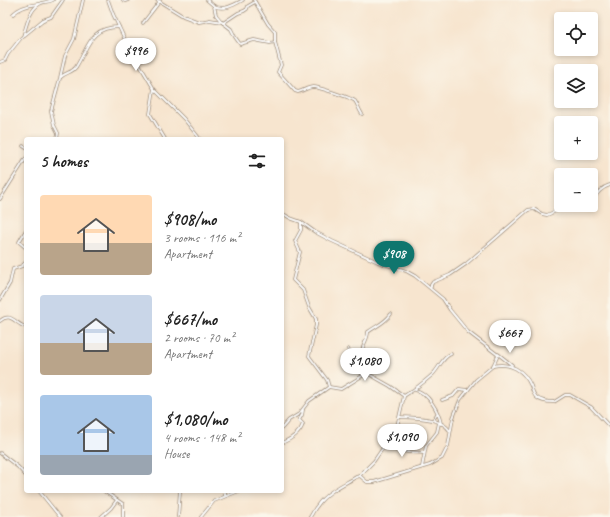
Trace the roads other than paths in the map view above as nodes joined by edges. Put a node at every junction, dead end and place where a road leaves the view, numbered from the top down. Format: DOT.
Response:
graph roads {
  1 [pos="53,0"];
  2 [pos="63,0"];
  3 [pos="83,0"];
  4 [pos="108,0"];
  5 [pos="123,0"];
  6 [pos="128,0"];
  7 [pos="207,0"];
  8 [pos="243,0"];
  9 [pos="28,1"];
  10 [pos="159,1"];
  11 [pos="254,1"];
  12 [pos="39,4"];
  13 [pos="29,5"];
  14 [pos="214,6"];
  15 [pos="13,14"];
  16 [pos="143,23"];
  17 [pos="222,23"];
  18 [pos="119,27"];
  19 [pos="22,37"];
  20 [pos="275,42"];
  21 [pos="0,62"];
  22 [pos="60,78"];
  23 [pos="154,89"];
  24 [pos="362,114"];
  25 [pos="57,137"];
  26 [pos="164,137"];
  27 [pos="198,137"];
  28 [pos="24,161"];
  29 [pos="610,185"];
  30 [pos="598,193"];
  31 [pos="0,199"];
  32 [pos="554,212"];
  33 [pos="284,214"];
  34 [pos="301,222"];
  35 [pos="24,233"];
  36 [pos="24,246"];
  37 [pos="24,264"];
  38 [pos="431,289"];
  39 [pos="0,300"];
  40 [pos="391,314"];
  41 [pos="0,321"];
  42 [pos="24,326"];
  43 [pos="348,349"];
  44 [pos="451,354"];
  45 [pos="498,354"];
  46 [pos="493,366"];
  47 [pos="512,366"];
  48 [pos="360,370"];
  49 [pos="363,375"];
  50 [pos="329,387"];
  51 [pos="414,390"];
  52 [pos="467,390"];
  53 [pos="404,396"];
  54 [pos="442,400"];
  55 [pos="303,409"];
  56 [pos="437,414"];
  57 [pos="400,417"];
  58 [pos="432,420"];
  59 [pos="440,423"];
  60 [pos="284,426"];
  61 [pos="610,427"];
  62 [pos="450,432"];
  63 [pos="284,441"];
  64 [pos="385,445"];
  65 [pos="0,453"];
  66 [pos="424,453"];
  67 [pos="422,467"];
  68 [pos="24,474"];
  69 [pos="359,476"];
  70 [pos="41,493"];
  71 [pos="107,493"];
  72 [pos="180,493"];
  73 [pos="233,493"];
  74 [pos="225,496"];
  75 [pos="117,500"];
  76 [pos="60,517"];
  77 [pos="101,517"];
  78 [pos="123,517"];
  79 [pos="178,517"];
  80 [pos="201,517"];
  81 [pos="310,517"];
  1 -- 12 [label="street"];
  2 -- 19 [label="street"];
  3 -- 22 [label="street"];
  4 -- 18 [label="street"];
  5 -- 6 [label="street"];
  7 -- 14 [label="street"];
  8 -- 14 [label="street"];
  9 -- 13 [label="street"];
  10 -- 16 [label="street"];
  10 -- 17 [label="street"];
  11 -- 17 [label="street"];
  11 -- 20 [label="street"];
  12 -- 13 [label="street"];
  12 -- 19 [label="street"];
  13 -- 15 [label="street"];
  14 -- 17 [label="street"];
  17 -- 20 [label="street"];
  18 -- 22 [label="street"];
  18 -- 23 [label="street"];
  19 -- 21 [label="street"];
  20 -- 24 [label="street"];
  22 -- 25 [label="street"];
  23 -- 26 [label="street"];
  23 -- 27 [label="street"];
  28 -- 31 [label="street"];
  29 -- 30 [label="street"];
  32 -- 38 [label="street"];
  33 -- 34 [label="street"];
  34 -- 38 [label="street"];
  34 -- 50 [label="street"];
  35 -- 36 [label="street"];
  37 -- 39 [label="street"];
  38 -- 45 [label="street"];
  40 -- 48 [label="street"];
  41 -- 42 [label="street"];
  43 -- 48 [label="street"];
  44 -- 51 [label="street"];
  45 -- 46 [label="street"];
  45 -- 47 [label="street"];
  46 -- 47 [label="street"];
  46 -- 52 [label="street"];
  47 -- 61 [label="street"];
  48 -- 49 [label="street"];
  49 -- 50 [label="street"];
  49 -- 53 [label="street"];
  50 -- 55 [label="street"];
  51 -- 53 [label="street"];
  51 -- 56 [label="street"];
  52 -- 54 [label="street"];
  52 -- 62 [label="street"];
  53 -- 57 [label="street"];
  55 -- 60 [label="street"];
  55 -- 63 [label="street"];
  56 -- 58 [label="street"];
  56 -- 59 [label="street"];
  57 -- 58 [label="street"];
  57 -- 64 [label="street"];
  58 -- 59 [label="street"];
  59 -- 62 [label="street"];
  59 -- 66 [label="street"];
  62 -- 67 [label="street"];
  64 -- 66 [label="street"];
  64 -- 69 [label="street"];
  65 -- 68 [label="street"];
  66 -- 67 [label="street"];
  67 -- 69 [label="street"];
  69 -- 81 [label="street"];
  70 -- 76 [label="street"];
  71 -- 75 [label="street"];
  72 -- 79 [label="street"];
  73 -- 74 [label="street"];
  74 -- 80 [label="street"];
  75 -- 77 [label="street"];
  75 -- 78 [label="street"];
}
